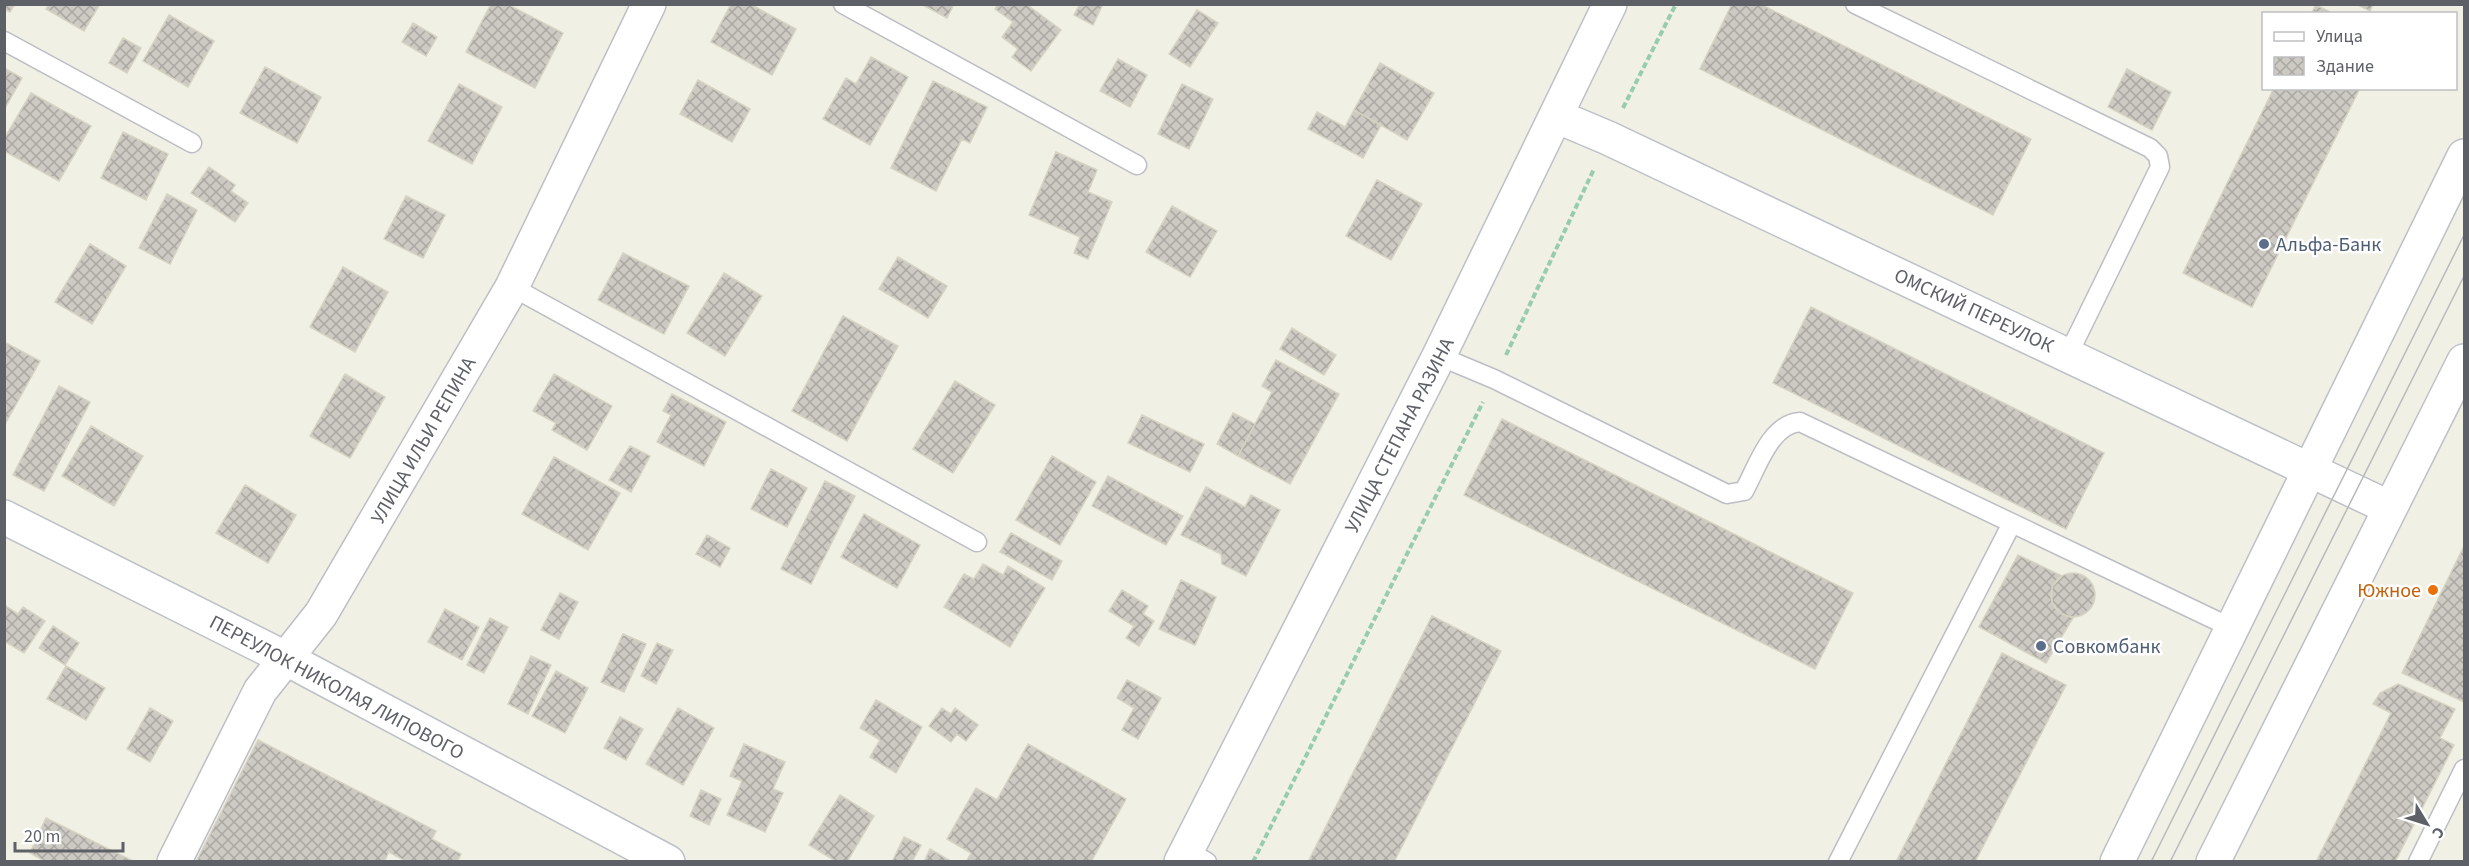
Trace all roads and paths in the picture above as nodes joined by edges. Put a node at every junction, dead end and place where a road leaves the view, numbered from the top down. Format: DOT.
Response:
graph roads {
  1 [pos="649,4"];
  2 [pos="843,4"];
  3 [pos="1610,4"];
  4 [pos="1676,4"];
  5 [pos="1855,6"];
  6 [pos="4,41"];
  7 [pos="1556,116"];
  8 [pos="1608,138"];
  9 [pos="192,142"];
  10 [pos="2464,156"];
  11 [pos="1137,165"];
  12 [pos="512,287"];
  13 [pos="2068,355"];
  14 [pos="1439,356"];
  15 [pos="2464,361"];
  16 [pos="1494,379"];
  17 [pos="2309,471"];
  18 [pos="2390,508"];
  19 [pos="4,517"];
  20 [pos="2012,524"];
  21 [pos="977,542"];
  22 [pos="2232,628"];
  23 [pos="285,658"];
  24 [pos="2464,769"];
  25 [pos="1191,858"];
  26 [pos="174,861"];
  27 [pos="668,861"];
  28 [pos="1253,861"];
  29 [pos="1838,861"];
  30 [pos="2117,861"];
  31 [pos="2213,861"];
  32 [pos="2418,861"];
  1 -- 12 [label="street, УЛИЦА ИЛЬИ РЕПИНА"];
  2 -- 11 [label="lane"];
  3 -- 7 [label="street, УЛИЦА СТЕПАНА РАЗИНА"];
  4 -- 8 [label="path"];
  5 -- 13 [label="lane"];
  6 -- 9 [label="lane"];
  7 -- 8 [label="street, ОМСКИЙ ПЕРЕУЛОК"];
  7 -- 14 [label="street, УЛИЦА СТЕПАНА РАЗИНА"];
  8 -- 13 [label="street, ОМСКИЙ ПЕРЕУЛОК"];
  8 -- 16 [label="path"];
  10 -- 17 [label="street"];
  12 -- 21 [label="lane"];
  12 -- 23 [label="street, УЛИЦА ИЛЬИ РЕПИНА"];
  13 -- 17 [label="street, ОМСКИЙ ПЕРЕУЛОК"];
  14 -- 16 [label="lane"];
  14 -- 25 [label="street, УЛИЦА СТЕПАНА РАЗИНА"];
  15 -- 18 [label="street"];
  16 -- 20 [label="lane"];
  16 -- 28 [label="path"];
  17 -- 18 [label="street, ОМСКИЙ ПЕРЕУЛОК"];
  17 -- 22 [label="street"];
  18 -- 31 [label="street"];
  19 -- 23 [label="street, ПЕРЕУЛОК НИКОЛАЯ ЛИПОВОГО"];
  20 -- 22 [label="lane"];
  20 -- 29 [label="lane"];
  22 -- 30 [label="street"];
  23 -- 26 [label="street, УЛИЦА ИЛЬИ РЕПИНА"];
  23 -- 27 [label="street, ПЕРЕУЛОК НИКОЛАЯ ЛИПОВОГО"];
  24 -- 32 [label="lane"];
}
